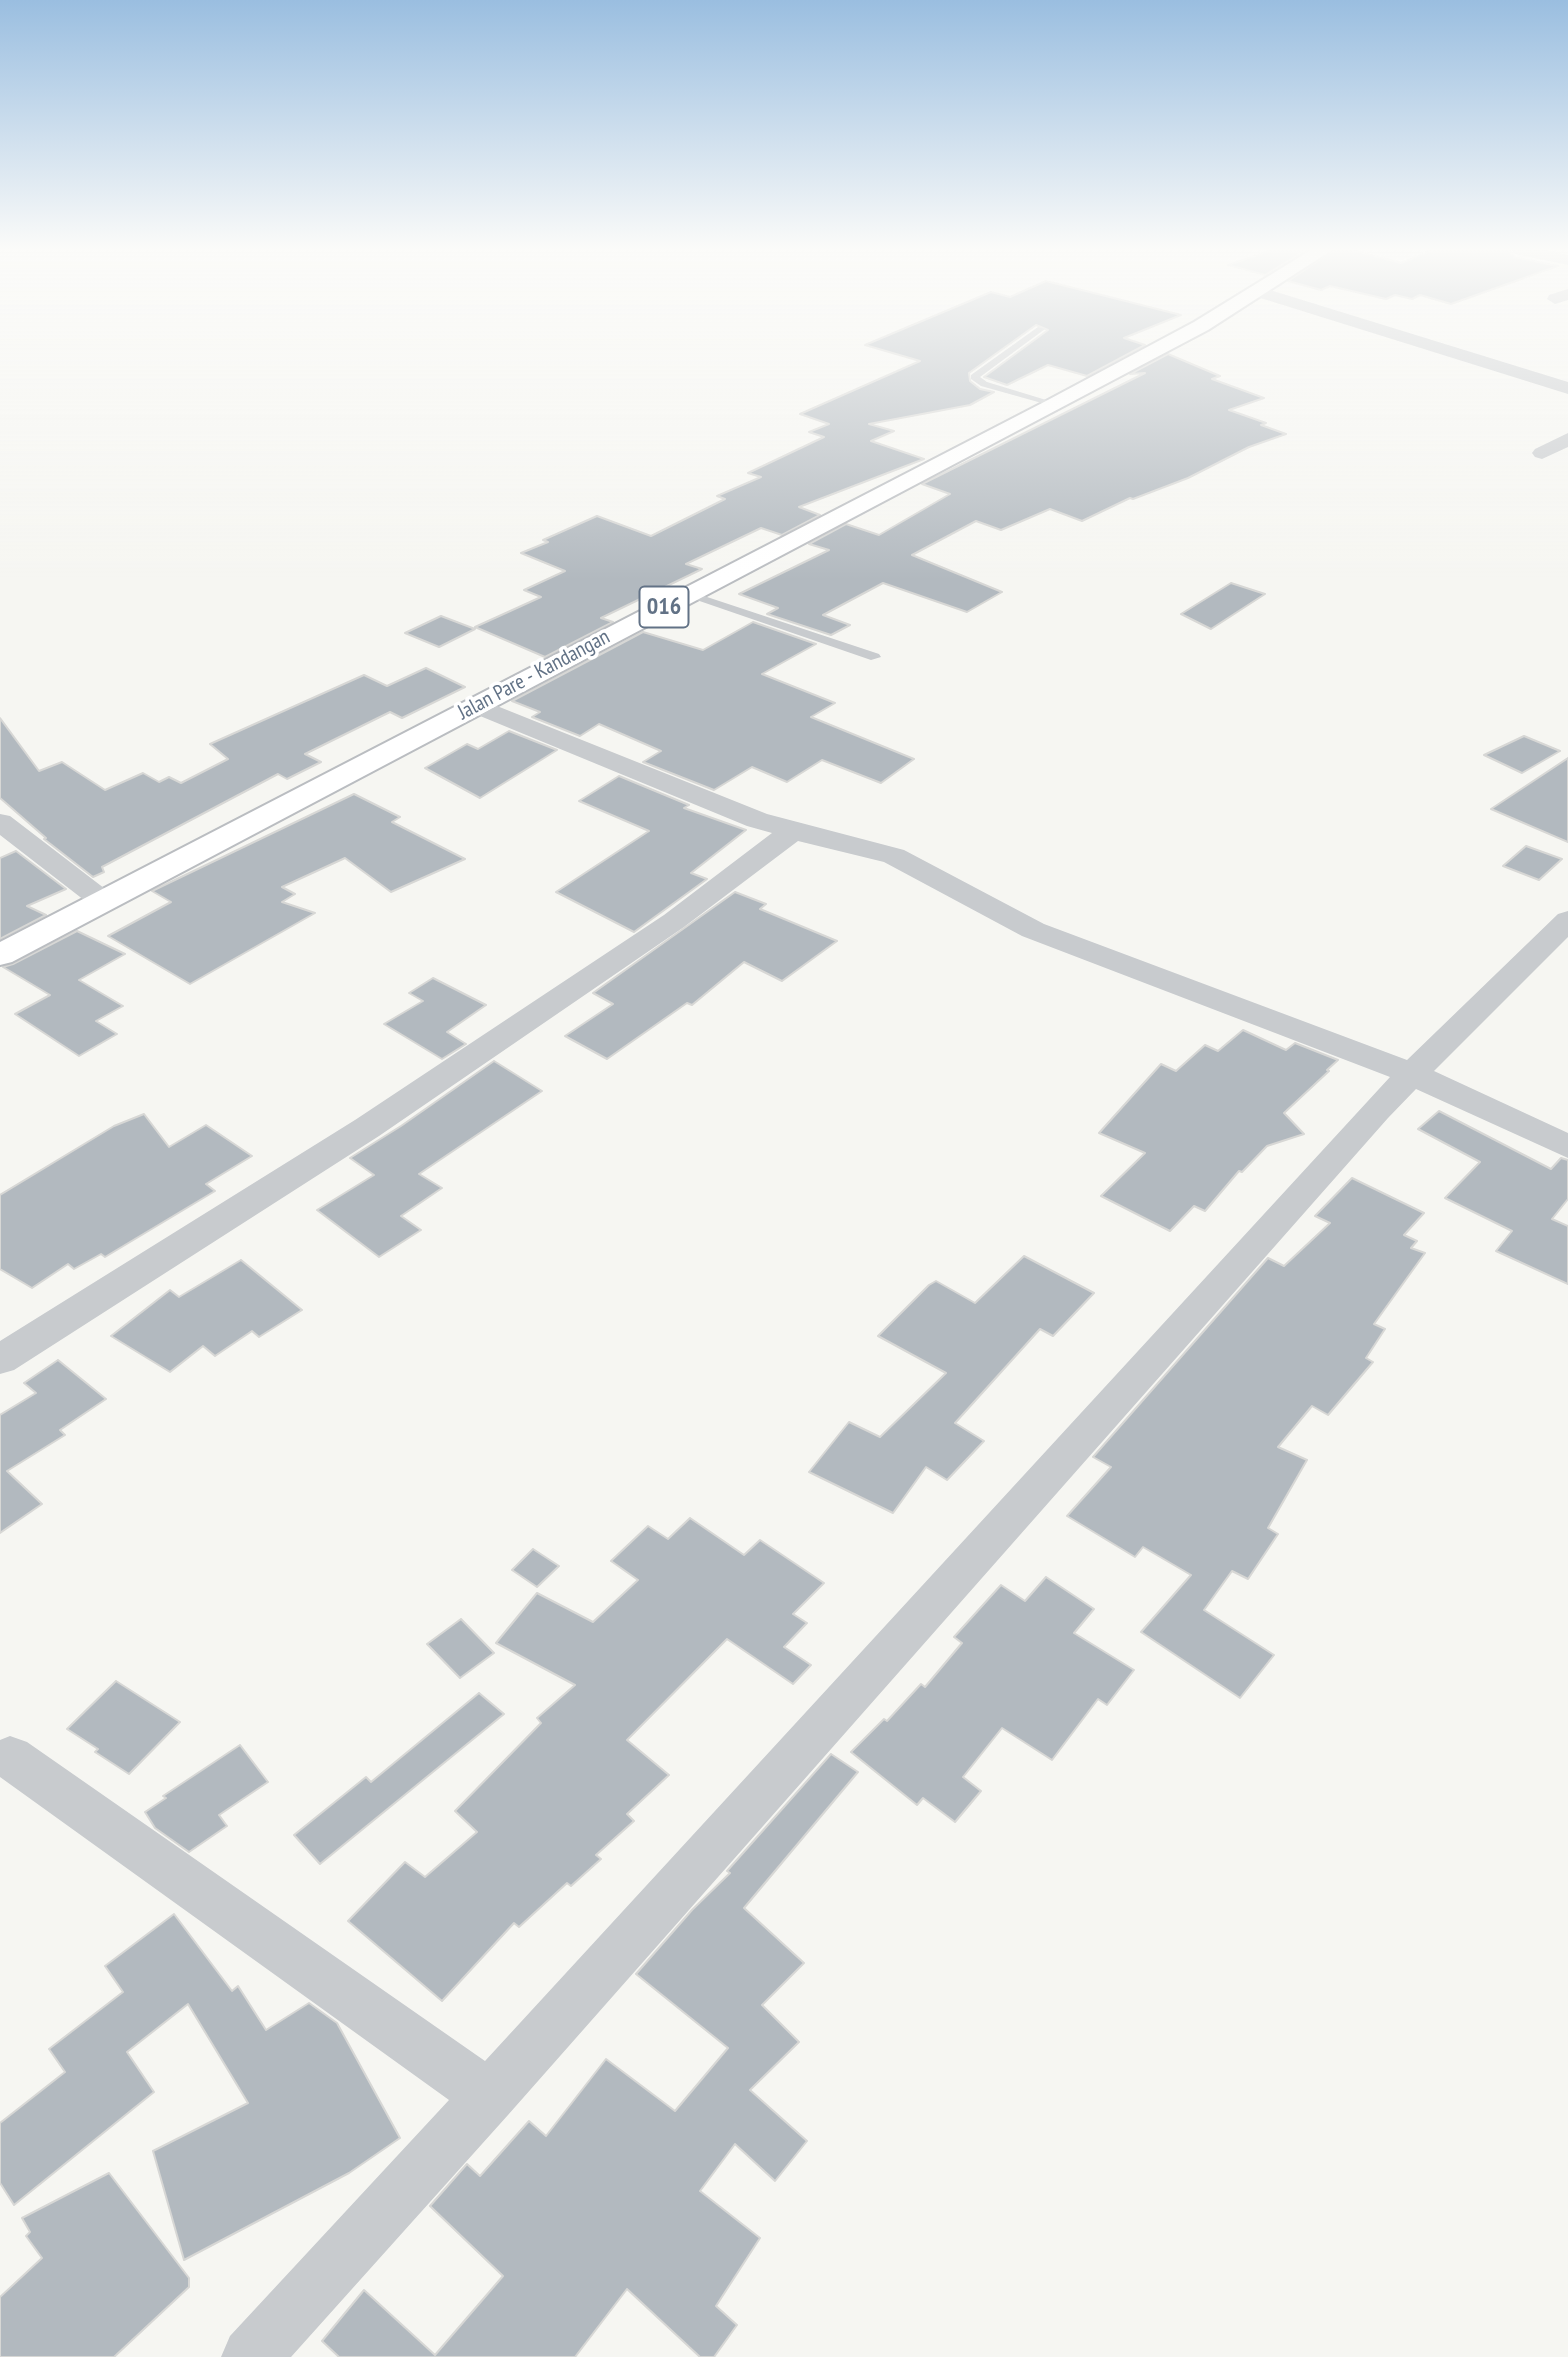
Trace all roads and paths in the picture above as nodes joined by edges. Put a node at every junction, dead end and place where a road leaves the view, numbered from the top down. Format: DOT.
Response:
graph roads {
  1 [pos="998,360"];
  2 [pos="1137,360"];
  3 [pos="1478,360"];
  4 [pos="1568,388"];
  5 [pos="1053,405"];
  6 [pos="1568,439"];
  7 [pos="1542,453"];
  8 [pos="689,594"];
  9 [pos="875,657"];
  10 [pos="477,706"];
  11 [pos="0,822"];
  12 [pos="793,831"];
  13 [pos="103,901"];
  14 [pos="1568,920"];
  15 [pos="0,955"];
  16 [pos="1412,1074"];
  17 [pos="1568,1147"];
  18 [pos="0,1360"];
  19 [pos="10,1757"];
  20 [pos="489,2096"];
  21 [pos="251,2357"];
  1 -- 5 [label="lane"];
  2 -- 5 [label="main road, Jalan Pare - Kandangan / 016"];
  3 -- 4 [label="street"];
  5 -- 8 [label="main road, Jalan Pare - Kandangan / 016"];
  6 -- 7 [label="street"];
  8 -- 9 [label="lane"];
  8 -- 10 [label="main road, Jalan Pare - Kandangan / 016"];
  10 -- 12 [label="street"];
  10 -- 13 [label="main road, Jalan Pare - Kandangan / 016"];
  11 -- 13 [label="street"];
  12 -- 16 [label="street"];
  12 -- 18 [label="street"];
  13 -- 15 [label="main road, Jalan Pare - Kandangan / 016"];
  14 -- 16 [label="street"];
  16 -- 17 [label="street"];
  16 -- 20 [label="street"];
  19 -- 20 [label="street"];
  20 -- 21 [label="street"];
}
